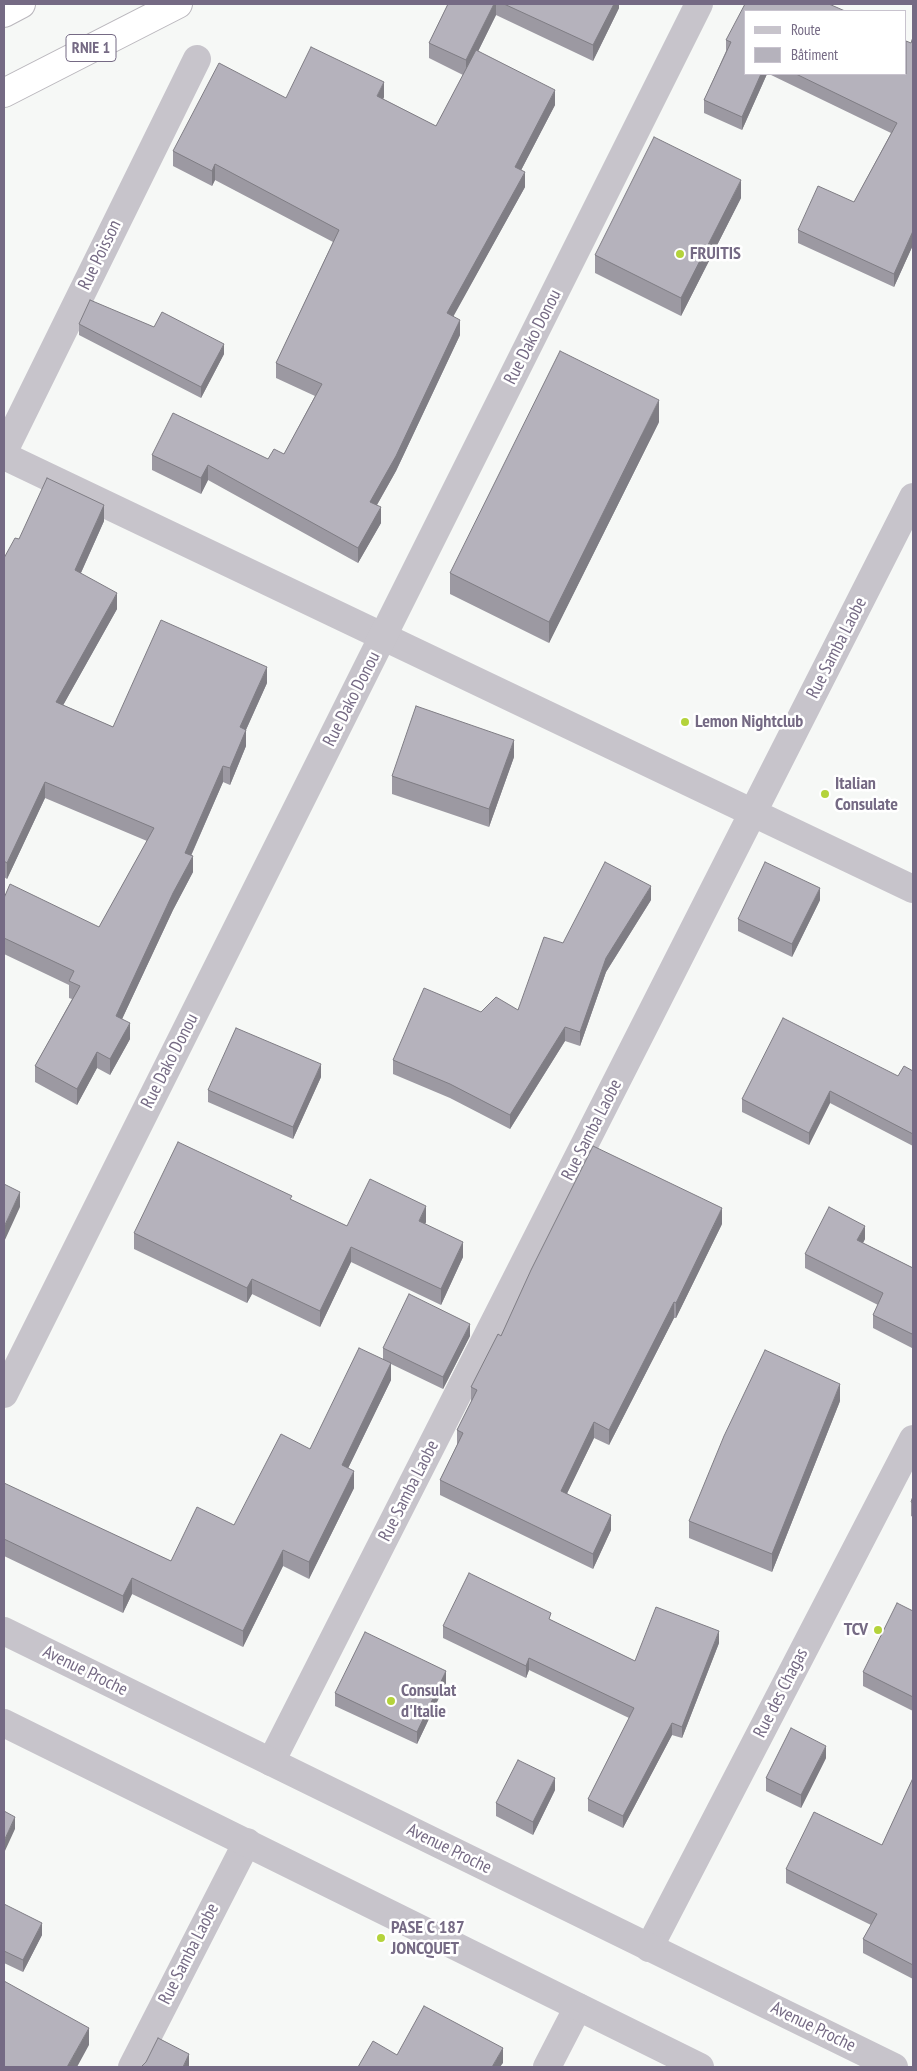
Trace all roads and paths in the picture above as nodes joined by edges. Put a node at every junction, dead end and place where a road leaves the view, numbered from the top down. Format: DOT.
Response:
graph roads {
  1 [pos="21,4"];
  2 [pos="178,4"];
  3 [pos="699,4"];
  4 [pos="4,13"];
  5 [pos="197,59"];
  6 [pos="4,93"];
  7 [pos="4,451"];
  8 [pos="4,456"];
  9 [pos="913,497"];
  10 [pos="383,636"];
  11 [pos="753,813"];
  12 [pos="913,889"];
  13 [pos="4,1394"];
  14 [pos="913,1439"];
  15 [pos="4,1631"];
  16 [pos="4,1723"];
  17 [pos="271,1762"];
  18 [pos="247,1842"];
  19 [pos="649,1948"];
  20 [pos="578,2007"];
  21 [pos="132,2067"];
  22 [pos="547,2067"];
  23 [pos="700,2067"];
  24 [pos="894,2067"];
  1 -- 4 [label="highway"];
  2 -- 6 [label="highway, RNIE 1"];
  3 -- 10 [label="street, Rue Dako Donou"];
  5 -- 7 [label="street, Rue Poisson"];
  8 -- 10 [label="street"];
  9 -- 11 [label="street, Rue Samba Laobe"];
  10 -- 11 [label="street"];
  10 -- 13 [label="street, Rue Dako Donou"];
  11 -- 12 [label="street"];
  11 -- 17 [label="street, Rue Samba Laobe"];
  14 -- 19 [label="street, Rue des Chagas"];
  15 -- 17 [label="street, Avenue Proche"];
  16 -- 18 [label="street"];
  17 -- 19 [label="street, Avenue Proche"];
  18 -- 20 [label="street"];
  18 -- 21 [label="street, Rue Samba Laobe"];
  19 -- 24 [label="street, Avenue Proche"];
  20 -- 22 [label="street"];
  20 -- 23 [label="street"];
}
